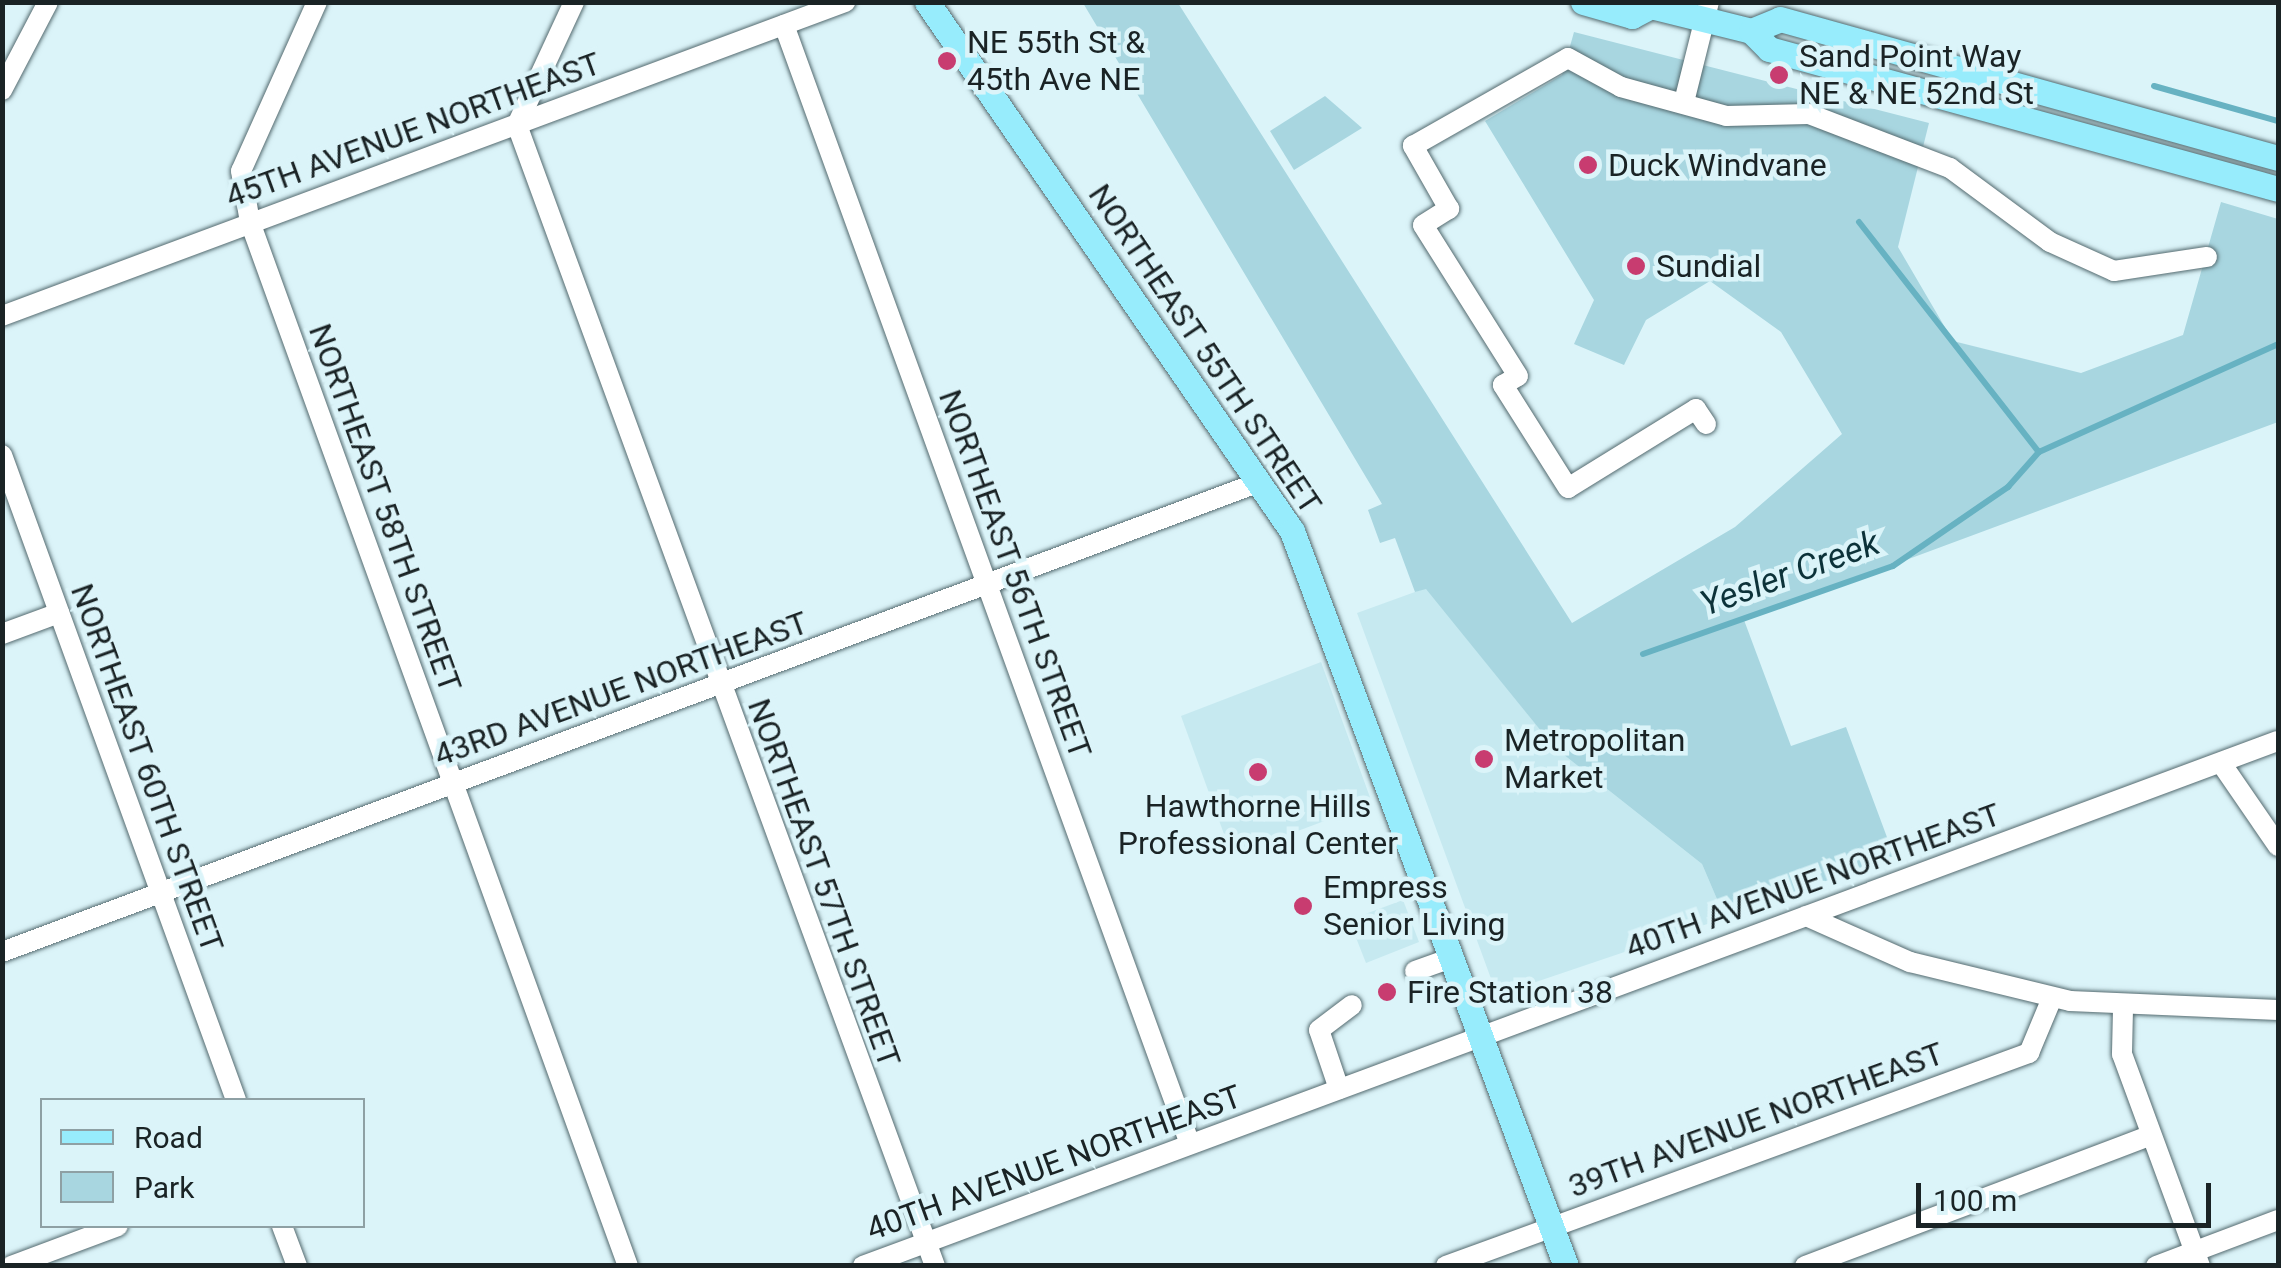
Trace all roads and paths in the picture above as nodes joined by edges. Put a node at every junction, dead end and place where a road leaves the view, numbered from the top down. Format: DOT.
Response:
graph roads {
  1 [pos="48,2"];
  2 [pos="317,2"];
  3 [pos="574,2"];
  4 [pos="845,2"];
  5 [pos="927,2"];
  6 [pos="1583,2"];
  7 [pos="1650,4"];
  8 [pos="1707,11"];
  9 [pos="784,24"];
  10 [pos="1752,31"];
  11 [pos="2,90"];
  12 [pos="1684,102"];
  13 [pos="517,125"];
  14 [pos="2278,158"];
  15 [pos="2278,189"];
  16 [pos="250,222"];
  17 [pos="2207,257"];
  18 [pos="2,316"];
  19 [pos="1706,424"];
  20 [pos="2,456"];
  21 [pos="1260,482"];
  22 [pos="987,585"];
  23 [pos="59,613"];
  24 [pos="2,634"];
  25 [pos="720,683"];
  26 [pos="2278,741"];
  27 [pos="2221,763"];
  28 [pos="453,784"];
  29 [pos="2278,846"];
  30 [pos="159,893"];
  31 [pos="1806,916"];
  32 [pos="2,952"];
  33 [pos="1454,957"];
  34 [pos="1415,971"];
  35 [pos="2052,998"];
  36 [pos="1352,1005"];
  37 [pos="2123,1009"];
  38 [pos="2278,1010"];
  39 [pos="1483,1035"];
  40 [pos="1339,1089"];
  41 [pos="235,1098"];
  42 [pos="2150,1136"];
  43 [pos="1190,1144"];
  44 [pos="2278,1220"];
  45 [pos="1552,1226"];
  46 [pos="113,1228"];
  47 [pos="283,1228"];
  48 [pos="925,1242"];
  49 [pos="2197,1258"];
  50 [pos="11,1266"];
  51 [pos="297,1266"];
  52 [pos="628,1266"];
  53 [pos="863,1266"];
  54 [pos="934,1266"];
  55 [pos="1446,1266"];
  56 [pos="1566,1266"];
  57 [pos="1805,1266"];
  58 [pos="2156,1266"];
  1 -- 11 [label="street"];
  2 -- 16 [label="street, NORTHEAST 58TH STREET"];
  3 -- 13 [label="street"];
  4 -- 9 [label="street, 45TH AVENUE NORTHEAST"];
  5 -- 21 [label="main road, NORTHEAST 55TH STREET"];
  6 -- 7 [label="main road"];
  7 -- 8 [label="main road"];
  8 -- 10 [label="main road"];
  8 -- 12 [label="street"];
  9 -- 13 [label="street, 45TH AVENUE NORTHEAST"];
  9 -- 22 [label="street, NORTHEAST 56TH STREET"];
  10 -- 14 [label="main road"];
  10 -- 15 [label="main road"];
  12 -- 17 [label="street"];
  12 -- 19 [label="street"];
  13 -- 16 [label="street, 45TH AVENUE NORTHEAST"];
  13 -- 25 [label="street, NORTHEAST 57TH STREET"];
  16 -- 18 [label="street, 45TH AVENUE NORTHEAST"];
  16 -- 28 [label="street, NORTHEAST 58TH STREET"];
  20 -- 23 [label="street, NORTHEAST 60TH STREET"];
  21 -- 22 [label="street, 43RD AVENUE NORTHEAST"];
  21 -- 33 [label="main road, NORTHEAST 55TH STREET"];
  22 -- 25 [label="street, 43RD AVENUE NORTHEAST"];
  22 -- 43 [label="street, NORTHEAST 56TH STREET"];
  23 -- 24 [label="street"];
  23 -- 30 [label="street, NORTHEAST 60TH STREET"];
  25 -- 28 [label="street, 43RD AVENUE NORTHEAST"];
  25 -- 48 [label="street, NORTHEAST 57TH STREET"];
  26 -- 27 [label="street, 40TH AVENUE NORTHEAST"];
  27 -- 29 [label="street"];
  27 -- 31 [label="street, 40TH AVENUE NORTHEAST"];
  28 -- 30 [label="street, 43RD AVENUE NORTHEAST"];
  28 -- 52 [label="street, NORTHEAST 58TH STREET"];
  30 -- 32 [label="street, 43RD AVENUE NORTHEAST"];
  30 -- 41 [label="street, NORTHEAST 60TH STREET"];
  31 -- 35 [label="street"];
  31 -- 39 [label="street, 40TH AVENUE NORTHEAST"];
  33 -- 34 [label="street"];
  33 -- 39 [label="main road, NORTHEAST 55TH STREET"];
  35 -- 37 [label="street"];
  35 -- 45 [label="street, 39TH AVENUE NORTHEAST"];
  36 -- 40 [label="street"];
  37 -- 38 [label="street"];
  37 -- 42 [label="street"];
  39 -- 40 [label="street, 40TH AVENUE NORTHEAST"];
  39 -- 45 [label="main road, NORTHEAST 55TH STREET"];
  40 -- 43 [label="street, 40TH AVENUE NORTHEAST"];
  42 -- 49 [label="street"];
  42 -- 57 [label="street"];
  43 -- 48 [label="street, 40TH AVENUE NORTHEAST"];
  44 -- 49 [label="street"];
  45 -- 55 [label="street, 39TH AVENUE NORTHEAST"];
  45 -- 56 [label="main road, NORTHEAST 55TH STREET"];
  46 -- 50 [label="street"];
  47 -- 51 [label="street"];
  48 -- 53 [label="street, 40TH AVENUE NORTHEAST"];
  48 -- 54 [label="street, NORTHEAST 57TH STREET"];
  49 -- 58 [label="street"];
}
